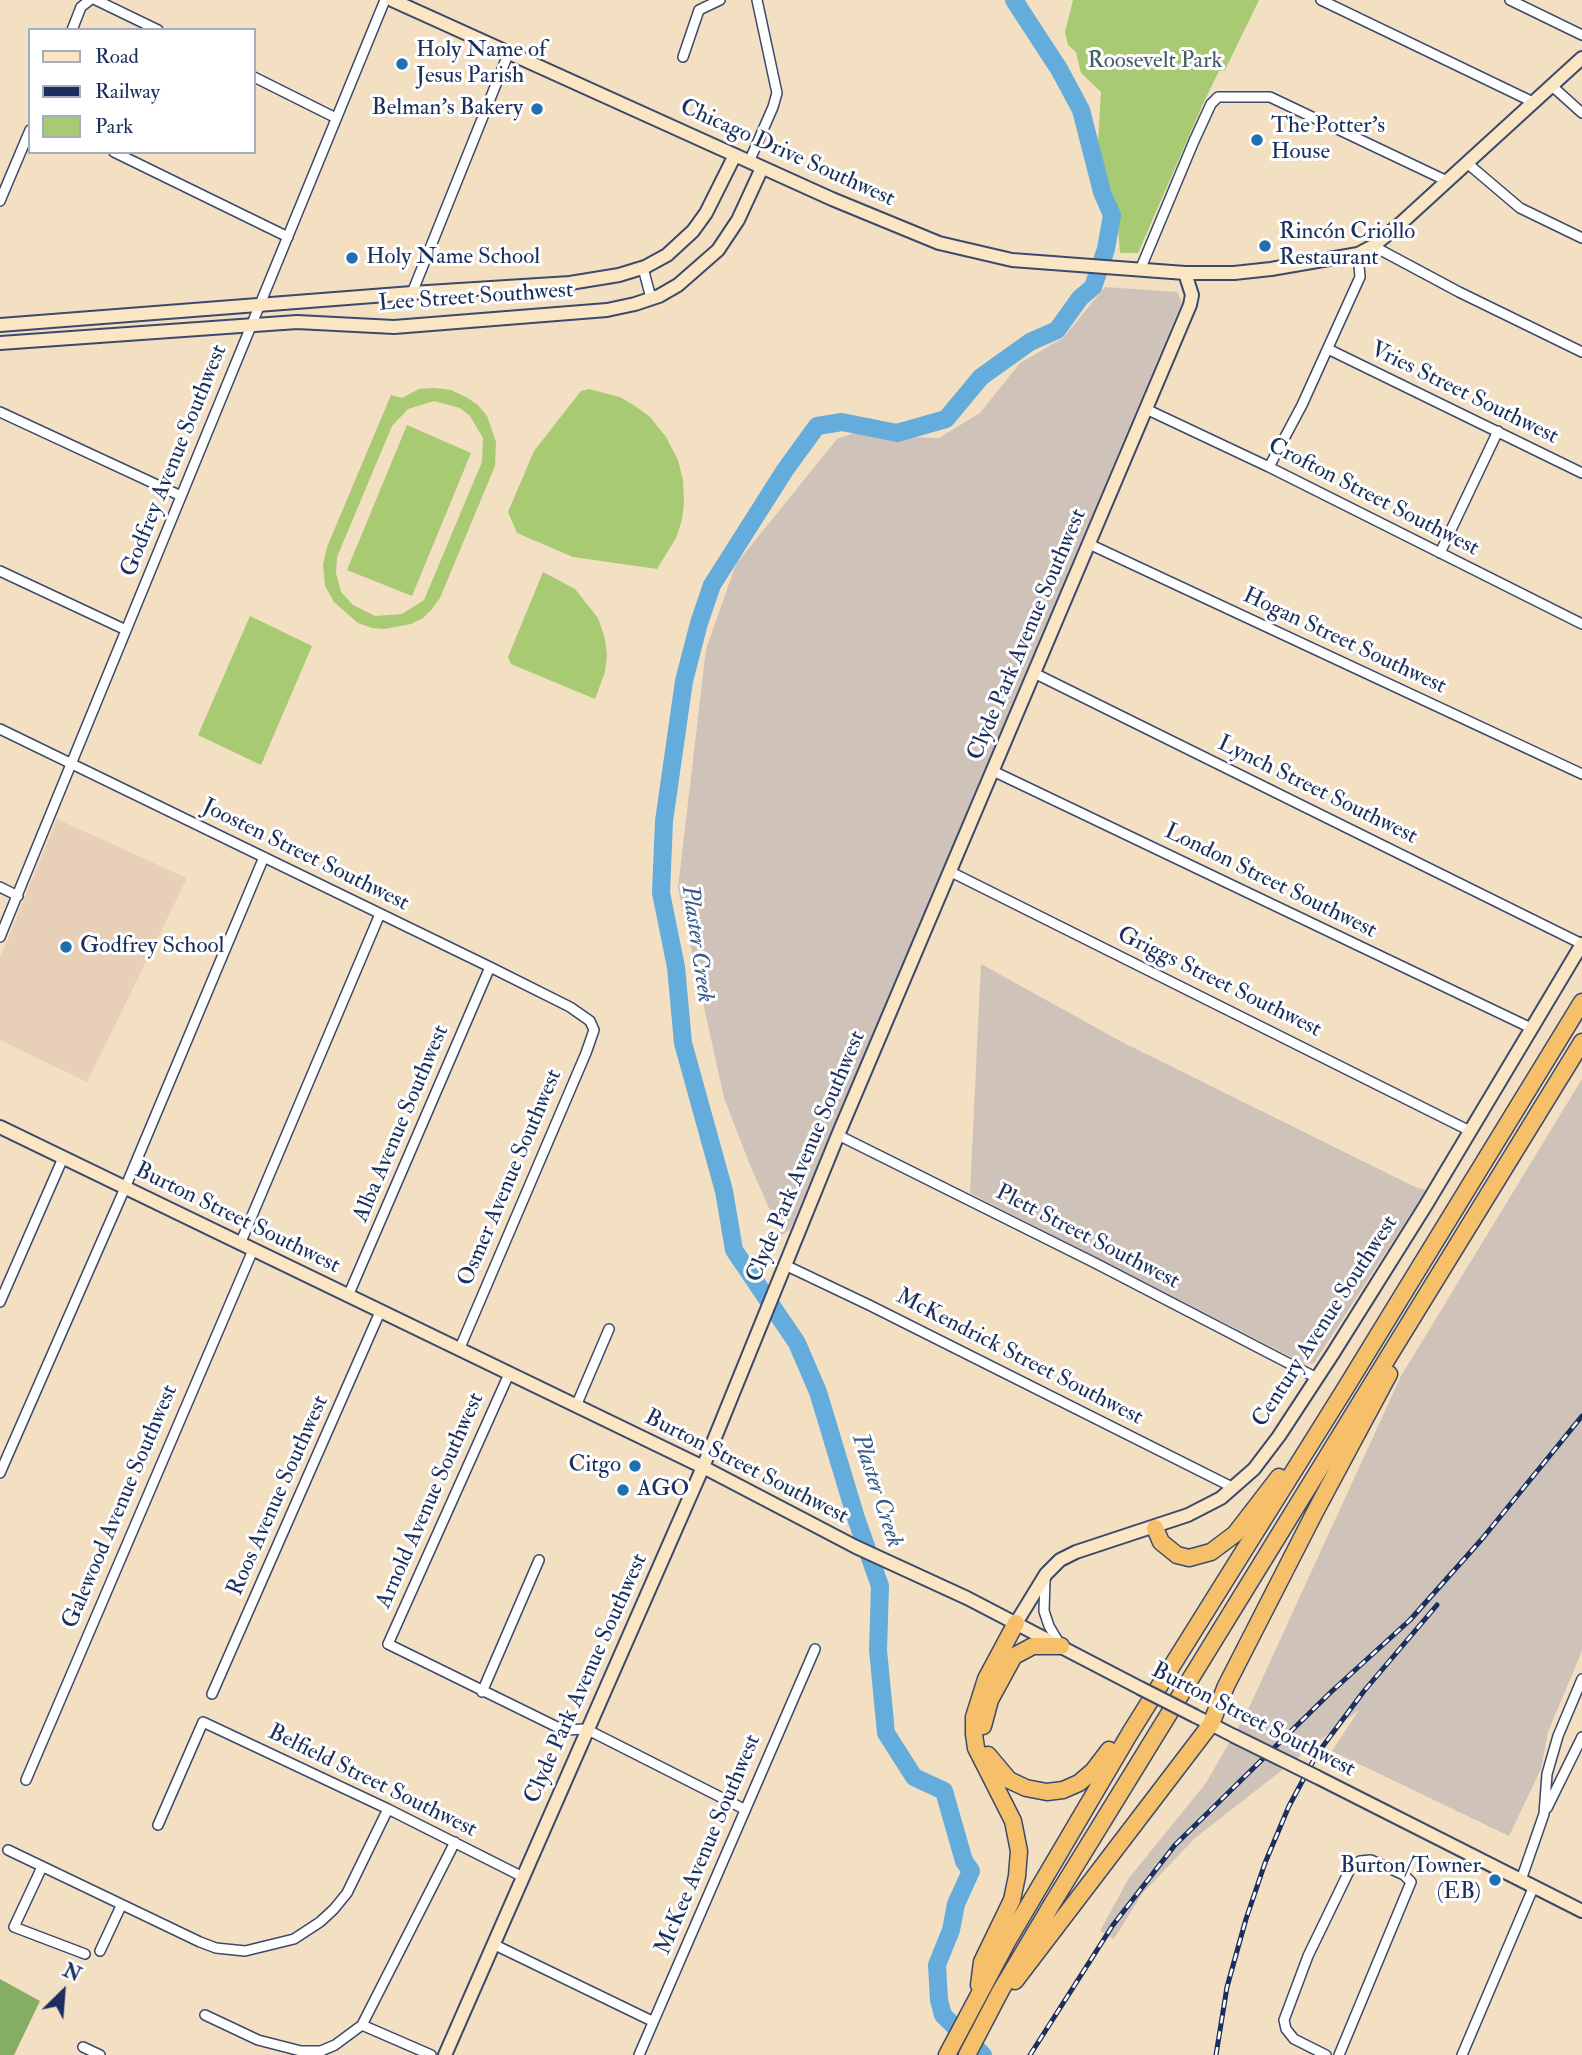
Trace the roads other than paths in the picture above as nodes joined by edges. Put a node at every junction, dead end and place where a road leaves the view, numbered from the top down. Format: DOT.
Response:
graph roads {
  1 [pos="90,0"];
  2 [pos="96,0"];
  3 [pos="385,0"];
  4 [pos="392,0"];
  5 [pos="720,0"];
  6 [pos="757,0"];
  7 [pos="1321,0"];
  8 [pos="1510,0"];
  9 [pos="73,28"];
  10 [pos="154,28"];
  11 [pos="1582,35"];
  12 [pos="509,52"];
  13 [pos="683,57"];
  14 [pos="1582,58"];
  15 [pos="256,79"];
  16 [pos="1552,86"];
  17 [pos="1533,102"];
  18 [pos="1582,113"];
  19 [pos="336,118"];
  20 [pos="28,135"];
  21 [pos="118,154"];
  22 [pos="735,155"];
  23 [pos="749,162"];
  24 [pos="1467,163"];
  25 [pos="762,168"];
  26 [pos="1447,181"];
  27 [pos="0,201"];
  28 [pos="288,237"];
  29 [pos="1582,238"];
  30 [pos="1373,246"];
  31 [pos="1358,254"];
  32 [pos="643,268"];
  33 [pos="1140,270"];
  34 [pos="1185,273"];
  35 [pos="412,293"];
  36 [pos="651,298"];
  37 [pos="260,305"];
  38 [pos="251,324"];
  39 [pos="0,325"];
  40 [pos="0,343"];
  41 [pos="1328,349"];
  42 [pos="1582,352"];
  43 [pos="1146,409"];
  44 [pos="0,412"];
  45 [pos="1498,431"];
  46 [pos="1269,467"];
  47 [pos="1582,473"];
  48 [pos="181,496"];
  49 [pos="1089,544"];
  50 [pos="1440,554"];
  51 [pos="0,571"];
  52 [pos="1582,624"];
  53 [pos="126,630"];
  54 [pos="1034,673"];
  55 [pos="0,729"];
  56 [pos="72,764"];
  57 [pos="993,771"];
  58 [pos="1582,774"];
  59 [pos="264,857"];
  60 [pos="951,872"];
  61 [pos="0,887"];
  62 [pos="18,896"];
  63 [pos="380,914"];
  64 [pos="0,937"];
  65 [pos="1582,944"];
  66 [pos="490,967"];
  67 [pos="1582,1002"];
  68 [pos="590,1021"];
  69 [pos="1531,1028"];
  70 [pos="1582,1042"];
  71 [pos="0,1127"];
  72 [pos="1471,1131"];
  73 [pos="838,1135"];
  74 [pos="63,1158"];
  75 [pos="125,1188"];
  76 [pos="240,1244"];
  77 [pos="253,1250"];
  78 [pos="782,1271"];
  79 [pos="1429,1290"];
  80 [pos="348,1296"];
  81 [pos="0,1302"];
  82 [pos="380,1312"];
  83 [pos="609,1329"];
  84 [pos="459,1350"];
  85 [pos="509,1374"];
  86 [pos="1317,1378"];
  87 [pos="576,1406"];
  88 [pos="1330,1412"];
  89 [pos="703,1467"];
  90 [pos="0,1473"];
  91 [pos="1234,1488"];
  92 [pos="1155,1528"];
  93 [pos="539,1560"];
  94 [pos="1046,1574"];
  95 [pos="1016,1623"];
  96 [pos="1061,1646"];
  97 [pos="815,1649"];
  98 [pos="1582,1679"];
  99 [pos="482,1692"];
  100 [pos="212,1695"];
  101 [pos="1210,1724"];
  102 [pos="586,1730"];
  103 [pos="1130,1733"];
  104 [pos="1582,1737"];
  105 [pos="26,1780"];
  106 [pos="388,1809"];
  107 [pos="744,1809"];
  108 [pos="1544,1814"];
  109 [pos="158,1825"];
  110 [pos="455,1842"];
  111 [pos="8,1850"];
  112 [pos="42,1867"];
  113 [pos="523,1877"];
  114 [pos="1521,1880"];
  115 [pos="1534,1886"];
  116 [pos="121,1906"];
  117 [pos="1582,1911"];
  118 [pos="493,1944"];
  119 [pos="100,1951"];
  120 [pos="85,1954"];
  121 [pos="977,1996"];
  122 [pos="205,2015"];
  123 [pos="987,2015"];
  124 [pos="652,2021"];
  125 [pos="362,2025"];
  126 [pos="83,2047"];
  127 [pos="100,2055"];
  128 [pos="430,2055"];
  129 [pos="445,2055"];
  130 [pos="639,2055"];
  131 [pos="947,2055"];
  132 [pos="967,2055"];
  133 [pos="1326,2055"];
  134 [pos="1339,2055"];
  135 [pos="1462,2055"];
  1 -- 9 [label="street"];
  2 -- 10 [label="street"];
  3 -- 19 [label="street, Godfrey Avenue Southwest"];
  4 -- 12 [label="main road, Chicago Drive Southwest"];
  5 -- 13 [label="street"];
  6 -- 23 [label="street"];
  7 -- 17 [label="street"];
  8 -- 11 [label="street"];
  12 -- 22 [label="main road, Chicago Drive Southwest"];
  12 -- 35 [label="street"];
  14 -- 16 [label="main road, Chicago Drive Southwest"];
  15 -- 19 [label="street"];
  16 -- 17 [label="main road, Chicago Drive Southwest"];
  16 -- 18 [label="street"];
  17 -- 24 [label="main road, Chicago Drive Southwest"];
  19 -- 28 [label="street, Godfrey Avenue Southwest"];
  20 -- 27 [label="street"];
  21 -- 28 [label="street"];
  22 -- 23 [label="main road, Chicago Drive Southwest"];
  22 -- 32 [label="main road, Lee Street Southwest"];
  23 -- 25 [label="main road, Chicago Drive Southwest"];
  24 -- 26 [label="main road, Chicago Drive Southwest"];
  24 -- 29 [label="street"];
  25 -- 33 [label="main road, Chicago Drive Southwest"];
  25 -- 36 [label="main road, Lee Street Southwest"];
  26 -- 30 [label="main road, Chicago Drive Southwest"];
  26 -- 33 [label="street"];
  28 -- 37 [label="street, Godfrey Avenue Southwest"];
  30 -- 31 [label="main road, Chicago Drive Southwest"];
  30 -- 42 [label="street"];
  31 -- 34 [label="main road, Chicago Drive Southwest"];
  31 -- 41 [label="street"];
  32 -- 35 [label="main road, Lee Street Southwest"];
  32 -- 36 [label="street"];
  33 -- 34 [label="main road, Chicago Drive Southwest"];
  34 -- 43 [label="main road, Clyde Park Avenue Southwest"];
  35 -- 37 [label="main road, Lee Street Southwest"];
  36 -- 38 [label="main road, Lee Street Southwest"];
  37 -- 38 [label="street, Godfrey Avenue Southwest"];
  37 -- 39 [label="main road, Lee Street Southwest"];
  38 -- 40 [label="main road, Lee Street Southwest"];
  38 -- 48 [label="street, Godfrey Avenue Southwest"];
  41 -- 45 [label="street, Vries Street Southwest"];
  41 -- 46 [label="street"];
  43 -- 46 [label="street, Crofton Street Southwest"];
  43 -- 49 [label="main road, Clyde Park Avenue Southwest"];
  44 -- 48 [label="street"];
  45 -- 47 [label="street, Vries Street Southwest"];
  45 -- 50 [label="street"];
  46 -- 50 [label="street, Crofton Street Southwest"];
  48 -- 53 [label="street, Godfrey Avenue Southwest"];
  49 -- 54 [label="main road, Clyde Park Avenue Southwest"];
  49 -- 58 [label="street, Hogan Street Southwest"];
  50 -- 52 [label="street, Crofton Street Southwest"];
  51 -- 53 [label="street"];
  53 -- 56 [label="street, Godfrey Avenue Southwest"];
  54 -- 57 [label="main road, Clyde Park Avenue Southwest"];
  54 -- 65 [label="street, Lynch Street Southwest"];
  55 -- 56 [label="street, Joosten Street Southwest"];
  56 -- 59 [label="street, Joosten Street Southwest"];
  56 -- 62 [label="street, Godfrey Avenue Southwest"];
  57 -- 60 [label="main road, Clyde Park Avenue Southwest"];
  57 -- 69 [label="street, London Street Southwest"];
  59 -- 63 [label="street, Joosten Street Southwest"];
  59 -- 75 [label="street"];
  60 -- 72 [label="street, Griggs Street Southwest"];
  60 -- 73 [label="main road, Clyde Park Avenue Southwest"];
  61 -- 62 [label="street"];
  62 -- 64 [label="street, Godfrey Avenue Southwest"];
  63 -- 66 [label="street, Joosten Street Southwest"];
  63 -- 76 [label="street"];
  65 -- 69 [label="main road, Century Avenue Southwest"];
  66 -- 68 [label="street, Joosten Street Southwest"];
  66 -- 80 [label="street, Alba Avenue Southwest"];
  67 -- 88 [label="highway"];
  68 -- 84 [label="street, Osmer Avenue Southwest"];
  69 -- 72 [label="main road, Century Avenue Southwest"];
  70 -- 79 [label="highway"];
  71 -- 74 [label="main road, Burton Street Southwest"];
  72 -- 86 [label="main road, Century Avenue Southwest"];
  73 -- 78 [label="main road, Clyde Park Avenue Southwest"];
  73 -- 86 [label="street, Plett Street Southwest"];
  74 -- 75 [label="main road, Burton Street Southwest"];
  74 -- 81 [label="street"];
  75 -- 76 [label="main road, Burton Street Southwest"];
  75 -- 90 [label="street"];
  76 -- 77 [label="main road, Burton Street Southwest"];
  77 -- 80 [label="main road, Burton Street Southwest"];
  77 -- 105 [label="street, Galewood Avenue Southwest"];
  78 -- 89 [label="main road, Clyde Park Avenue Southwest"];
  78 -- 91 [label="street, McKendrick Street Southwest"];
  79 -- 101 [label="highway"];
  79 -- 123 [label="highway"];
  80 -- 82 [label="main road, Burton Street Southwest"];
  82 -- 84 [label="main road, Burton Street Southwest"];
  82 -- 100 [label="street, Roos Avenue Southwest"];
  83 -- 87 [label="street"];
  84 -- 85 [label="main road, Burton Street Southwest"];
  85 -- 87 [label="main road, Burton Street Southwest"];
  85 -- 99 [label="street, Arnold Avenue Southwest"];
  86 -- 91 [label="main road, Century Avenue Southwest"];
  87 -- 89 [label="main road, Burton Street Southwest"];
  88 -- 92 [label="highway"];
  88 -- 103 [label="highway"];
  89 -- 95 [label="main road, Burton Street Southwest"];
  89 -- 102 [label="main road, Clyde Park Avenue Southwest"];
  91 -- 92 [label="main road, Century Avenue Southwest"];
  92 -- 94 [label="main road, Century Avenue Southwest"];
  93 -- 99 [label="street"];
  94 -- 95 [label="main road, Century Avenue Southwest"];
  94 -- 96 [label="street"];
  95 -- 96 [label="main road, Burton Street Southwest"];
  95 -- 121 [label="highway"];
  96 -- 101 [label="main road, Burton Street Southwest, bridge"];
  96 -- 103 [label="highway"];
  97 -- 107 [label="street, McKee Avenue Southwest"];
  98 -- 108 [label="street"];
  99 -- 102 [label="street"];
  101 -- 114 [label="main road, Burton Street Southwest, bridge"];
  101 -- 123 [label="highway"];
  102 -- 107 [label="street"];
  102 -- 113 [label="main road, Clyde Park Avenue Southwest"];
  103 -- 121 [label="highway"];
  104 -- 108 [label="street"];
  106 -- 109 [label="street, Belfield Street Southwest"];
  106 -- 110 [label="street, Belfield Street Southwest"];
  106 -- 116 [label="street"];
  107 -- 124 [label="street, McKee Avenue Southwest"];
  108 -- 114 [label="street"];
  110 -- 113 [label="street, Belfield Street Southwest"];
  110 -- 125 [label="street"];
  111 -- 112 [label="street"];
  112 -- 116 [label="street"];
  112 -- 120 [label="street"];
  113 -- 118 [label="main road, Clyde Park Avenue Southwest"];
  114 -- 115 [label="main road, Burton Street Southwest"];
  115 -- 117 [label="main road, Burton Street Southwest"];
  115 -- 135 [label="street"];
  116 -- 119 [label="street"];
  118 -- 124 [label="street"];
  118 -- 129 [label="main road, Clyde Park Avenue Southwest"];
  121 -- 131 [label="highway"];
  122 -- 125 [label="street"];
  123 -- 132 [label="highway"];
  124 -- 130 [label="street, McKee Avenue Southwest"];
  125 -- 128 [label="street"];
  126 -- 127 [label="street"];
  133 -- 134 [label="street"];
}
